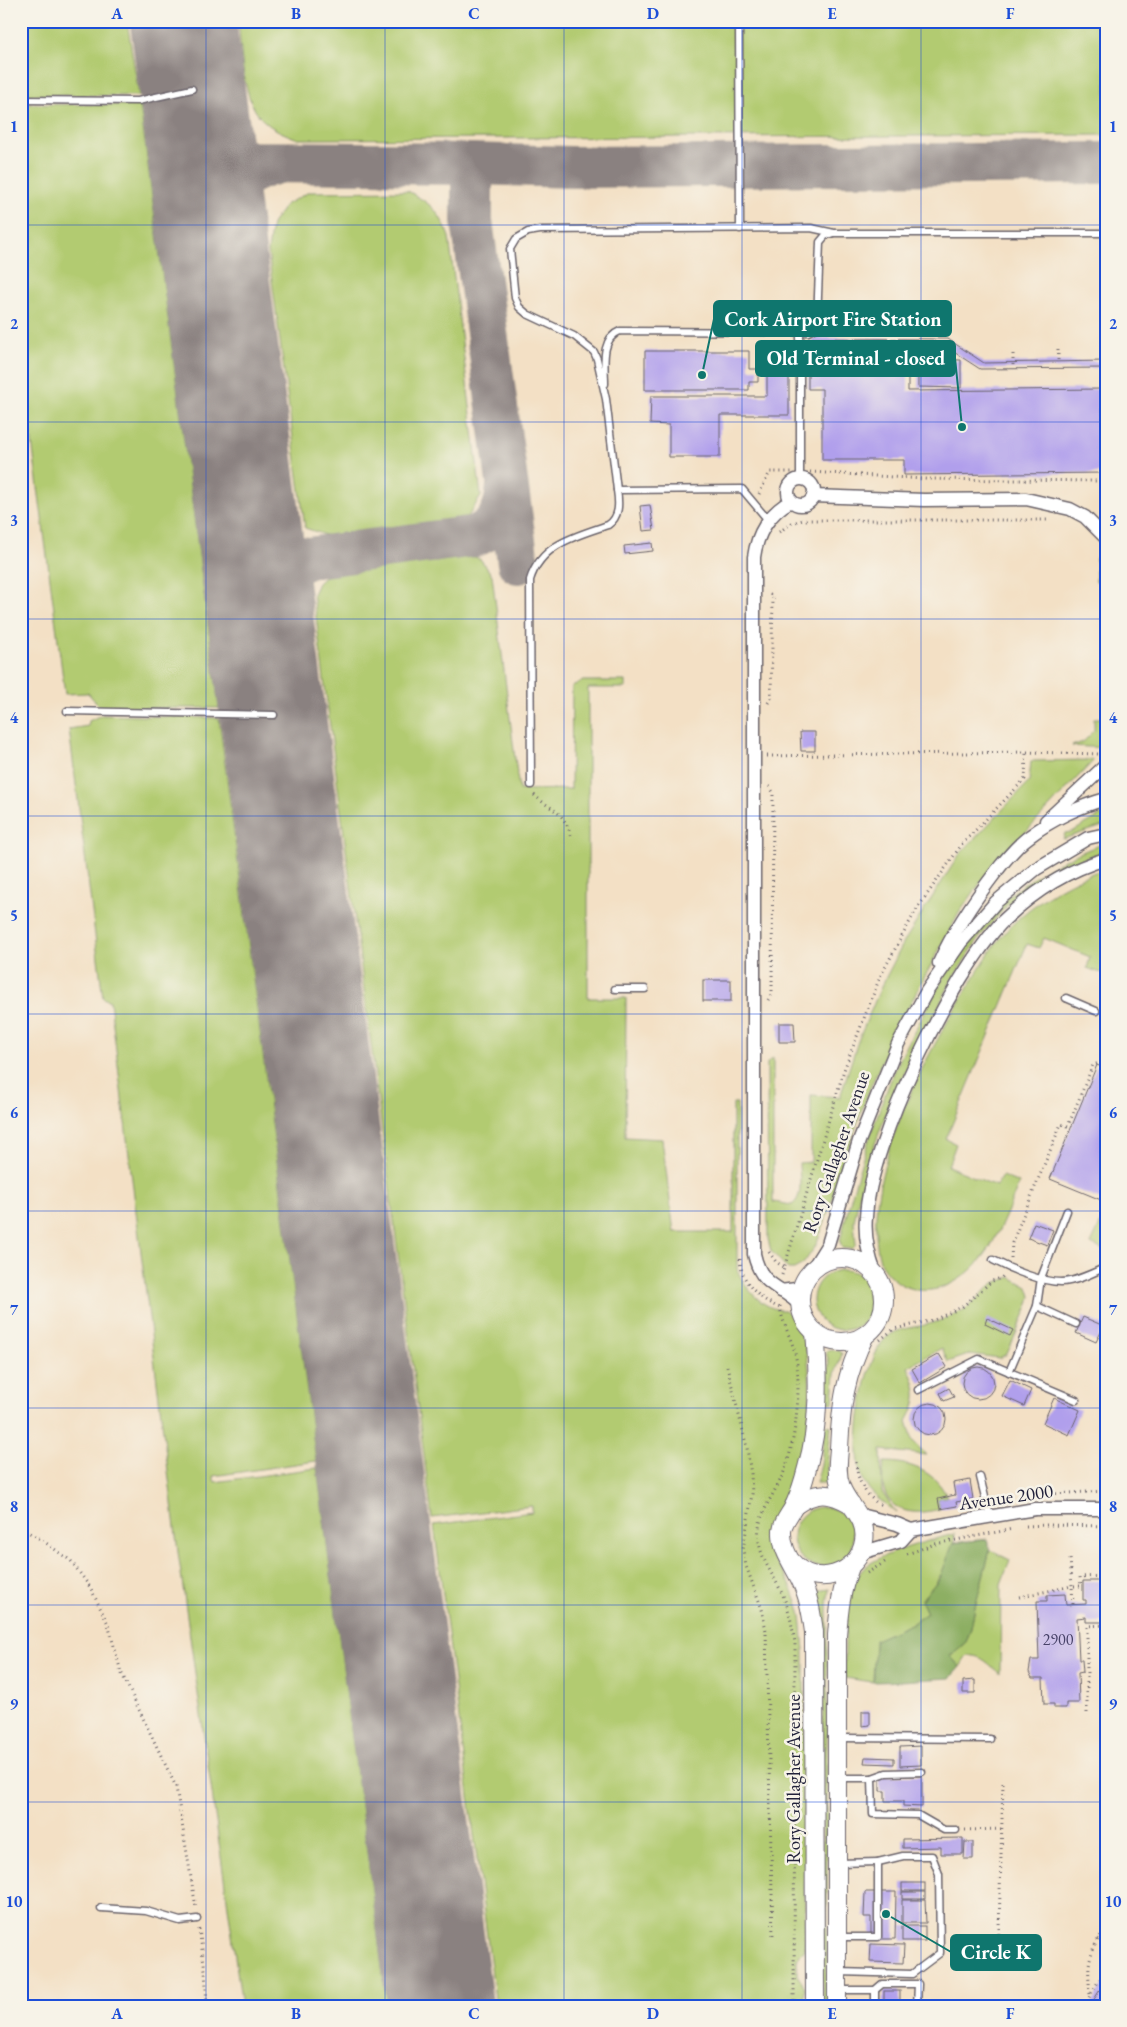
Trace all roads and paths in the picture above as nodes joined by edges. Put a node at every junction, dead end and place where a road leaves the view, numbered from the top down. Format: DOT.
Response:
graph roads {
  1 [pos="739,21"];
  2 [pos="192,89"];
  3 [pos="21,100"];
  4 [pos="740,228"];
  5 [pos="1106,232"];
  6 [pos="834,233"];
  7 [pos="800,332"];
  8 [pos="1058,349"];
  9 [pos="1013,350"];
  10 [pos="1058,364"];
  11 [pos="1013,365"];
  12 [pos="606,399"];
  13 [pos="800,476"];
  14 [pos="1099,481"];
  15 [pos="618,490"];
  16 [pos="813,496"];
  17 [pos="791,501"];
  18 [pos="754,505"];
  19 [pos="768,520"];
  20 [pos="1052,520"];
  21 [pos="776,536"];
  22 [pos="1106,538"];
  23 [pos="764,587"];
  24 [pos="764,708"];
  25 [pos="67,711"];
  26 [pos="274,715"];
  27 [pos="764,749"];
  28 [pos="1026,752"];
  29 [pos="1102,759"];
  30 [pos="764,779"];
  31 [pos="531,785"];
  32 [pos="1106,799"];
  33 [pos="1106,834"];
  34 [pos="571,835"];
  35 [pos="1029,836"];
  36 [pos="1106,859"];
  37 [pos="615,989"];
  38 [pos="646,989"];
  39 [pos="927,991"];
  40 [pos="1066,998"];
  41 [pos="765,1004"];
  42 [pos="1096,1011"];
  43 [pos="1106,1061"];
  44 [pos="1067,1212"];
  45 [pos="768,1247"];
  46 [pos="993,1260"];
  47 [pos="1007,1267"];
  48 [pos="1106,1267"];
  49 [pos="875,1273"];
  50 [pos="1041,1278"];
  51 [pos="806,1280"];
  52 [pos="781,1291"];
  53 [pos="780,1305"];
  54 [pos="801,1306"];
  55 [pos="1037,1306"];
  56 [pos="1076,1324"];
  57 [pos="815,1332"];
  58 [pos="871,1340"];
  59 [pos="727,1366"];
  60 [pos="1009,1372"];
  61 [pos="918,1390"];
  62 [pos="1076,1400"];
  63 [pos="856,1458"];
  64 [pos="980,1477"];
  65 [pos="794,1506"];
  66 [pos="882,1506"];
  67 [pos="1106,1509"];
  68 [pos="855,1510"];
  69 [pos="990,1517"];
  70 [pos="1024,1526"];
  71 [pos="1106,1526"];
  72 [pos="21,1528"];
  73 [pos="1016,1528"];
  74 [pos="911,1530"];
  75 [pos="904,1555"];
  76 [pos="788,1556"];
  77 [pos="892,1558"];
  78 [pos="1070,1558"];
  79 [pos="856,1560"];
  80 [pos="876,1567"];
  81 [pos="1106,1576"];
  82 [pos="1072,1586"];
  83 [pos="1019,1597"];
  84 [pos="1073,1604"];
  85 [pos="1106,1625"];
  86 [pos="1088,1713"];
  87 [pos="837,1738"];
  88 [pos="990,1739"];
  89 [pos="922,1772"];
  90 [pos="838,1778"];
  91 [pos="872,1778"];
  92 [pos="1003,1783"];
  93 [pos="1002,1829"];
  94 [pos="956,1830"];
  95 [pos="878,1862"];
  96 [pos="837,1863"];
  97 [pos="101,1908"];
  98 [pos="197,1919"];
  99 [pos="1106,1928"];
  100 [pos="773,1937"];
  101 [pos="837,1937"];
  102 [pos="1098,1939"];
  103 [pos="1106,1944"];
  104 [pos="998,1964"];
  105 [pos="1106,1968"];
  106 [pos="836,1972"];
  107 [pos="875,1990"];
  108 [pos="1090,1994"];
  109 [pos="837,1998"];
  110 [pos="207,2006"];
  111 [pos="794,2006"];
  112 [pos="815,2006"];
  113 [pos="875,2006"];
  114 [pos="918,2006"];
  115 [pos="1084,2006"];
  1 -- 4 [label="lane"];
  2 -- 3 [label="lane"];
  4 -- 6 [label="lane"];
  4 -- 12 [label="lane"];
  5 -- 6 [label="lane"];
  6 -- 7 [label="lane"];
  7 -- 12 [label="lane"];
  7 -- 13 [label="lane"];
  8 -- 10 [label="path"];
  9 -- 11 [label="path"];
  12 -- 15 [label="lane"];
  13 -- 14 [label="path"];
  13 -- 16 [label="street"];
  13 -- 17 [label="street"];
  13 -- 18 [label="path"];
  15 -- 18 [label="lane"];
  15 -- 31 [label="lane"];
  16 -- 17 [label="street"];
  16 -- 22 [label="street"];
  17 -- 19 [label="street"];
  18 -- 19 [label="lane"];
  19 -- 52 [label="street"];
  20 -- 21 [label="path"];
  23 -- 24 [label="path"];
  25 -- 26 [label="lane"];
  27 -- 28 [label="path"];
  28 -- 29 [label="path"];
  28 -- 45 [label="path"];
  29 -- 35 [label="street"];
  30 -- 41 [label="path"];
  31 -- 34 [label="path"];
  32 -- 35 [label="street"];
  33 -- 39 [label="street, Rory Gallagher Avenue"];
  35 -- 39 [label="street"];
  36 -- 49 [label="street"];
  37 -- 38 [label="lane"];
  39 -- 51 [label="street, Rory Gallagher Avenue"];
  40 -- 42 [label="lane"];
  43 -- 47 [label="path"];
  44 -- 50 [label="lane"];
  46 -- 47 [label="lane"];
  47 -- 50 [label="lane"];
  47 -- 58 [label="path"];
  48 -- 50 [label="lane"];
  49 -- 51 [label="street, Rory Gallagher Avenue"];
  49 -- 58 [label="street"];
  50 -- 55 [label="lane"];
  51 -- 52 [label="street"];
  51 -- 54 [label="street, Rory Gallagher Avenue"];
  52 -- 54 [label="street"];
  53 -- 111 [label="path"];
  54 -- 57 [label="street, Rory Gallagher Avenue"];
  55 -- 56 [label="lane"];
  55 -- 60 [label="lane"];
  57 -- 58 [label="street"];
  57 -- 65 [label="street, Rory Gallagher Avenue"];
  58 -- 68 [label="street"];
  59 -- 100 [label="path"];
  60 -- 61 [label="lane"];
  60 -- 62 [label="lane"];
  63 -- 66 [label="path"];
  64 -- 69 [label="lane"];
  65 -- 68 [label="street"];
  65 -- 76 [label="street, Rory Gallagher Avenue"];
  67 -- 69 [label="street, Avenue 2000"];
  68 -- 74 [label="street"];
  68 -- 79 [label="street"];
  69 -- 74 [label="street, Avenue 2000"];
  70 -- 71 [label="path"];
  72 -- 98 [label="path"];
  73 -- 75 [label="path"];
  74 -- 79 [label="street"];
  76 -- 79 [label="street"];
  76 -- 112 [label="street, Rory Gallagher Avenue"];
  77 -- 80 [label="path"];
  78 -- 82 [label="path"];
  79 -- 87 [label="street"];
  81 -- 82 [label="path"];
  82 -- 83 [label="path"];
  82 -- 84 [label="path"];
  85 -- 86 [label="path"];
  87 -- 88 [label="lane"];
  87 -- 90 [label="street"];
  89 -- 91 [label="lane"];
  90 -- 91 [label="lane"];
  90 -- 96 [label="street"];
  91 -- 94 [label="lane"];
  92 -- 93 [label="path"];
  93 -- 94 [label="path"];
  93 -- 104 [label="path"];
  95 -- 96 [label="lane"];
  95 -- 101 [label="lane"];
  95 -- 106 [label="lane"];
  96 -- 101 [label="street"];
  97 -- 98 [label="lane"];
  98 -- 110 [label="path"];
  99 -- 102 [label="path"];
  101 -- 106 [label="street"];
  102 -- 103 [label="path"];
  102 -- 108 [label="path"];
  105 -- 108 [label="path"];
  106 -- 109 [label="street"];
  107 -- 109 [label="lane"];
  107 -- 113 [label="lane"];
  107 -- 114 [label="lane"];
  108 -- 115 [label="path"];
}
